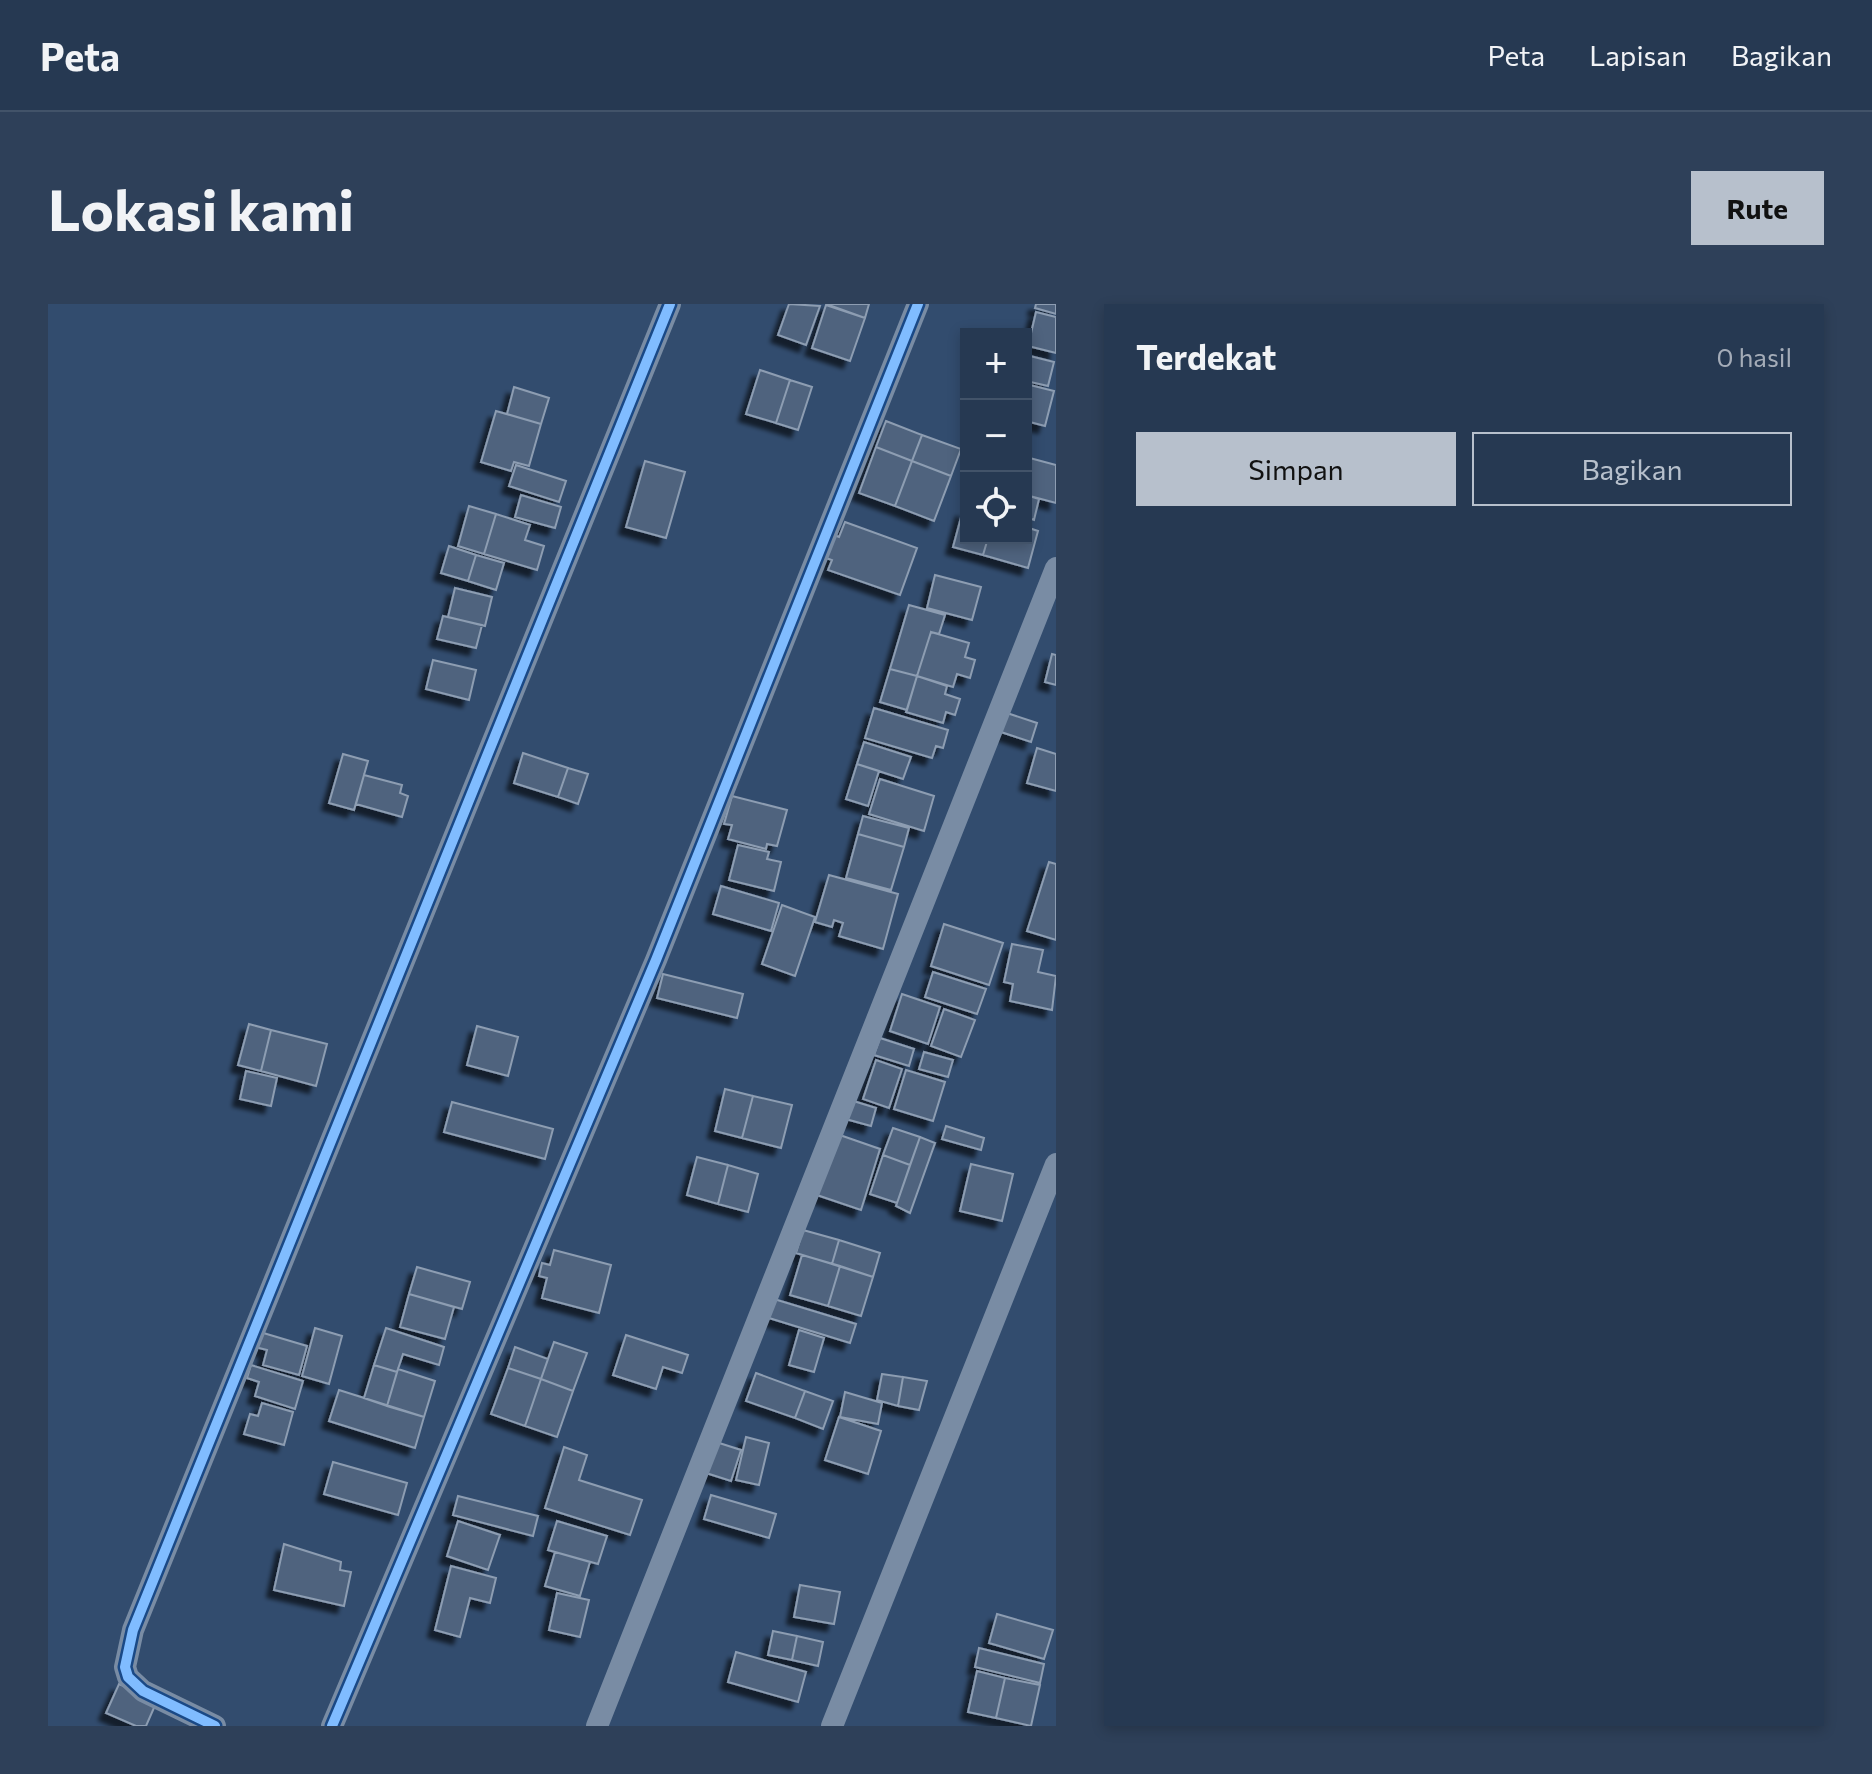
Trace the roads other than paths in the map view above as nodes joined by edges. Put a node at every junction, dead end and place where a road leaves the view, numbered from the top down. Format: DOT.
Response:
graph roads {
  1 [pos="670,304"];
  2 [pos="918,304"];
  3 [pos="1056,568"];
  4 [pos="1056,1164"];
  5 [pos="215,1726"];
  6 [pos="332,1726"];
  7 [pos="597,1726"];
  8 [pos="832,1726"];
  1 -- 5 [label="street"];
  2 -- 6 [label="street"];
  3 -- 7 [label="street"];
  4 -- 8 [label="street"];
}
